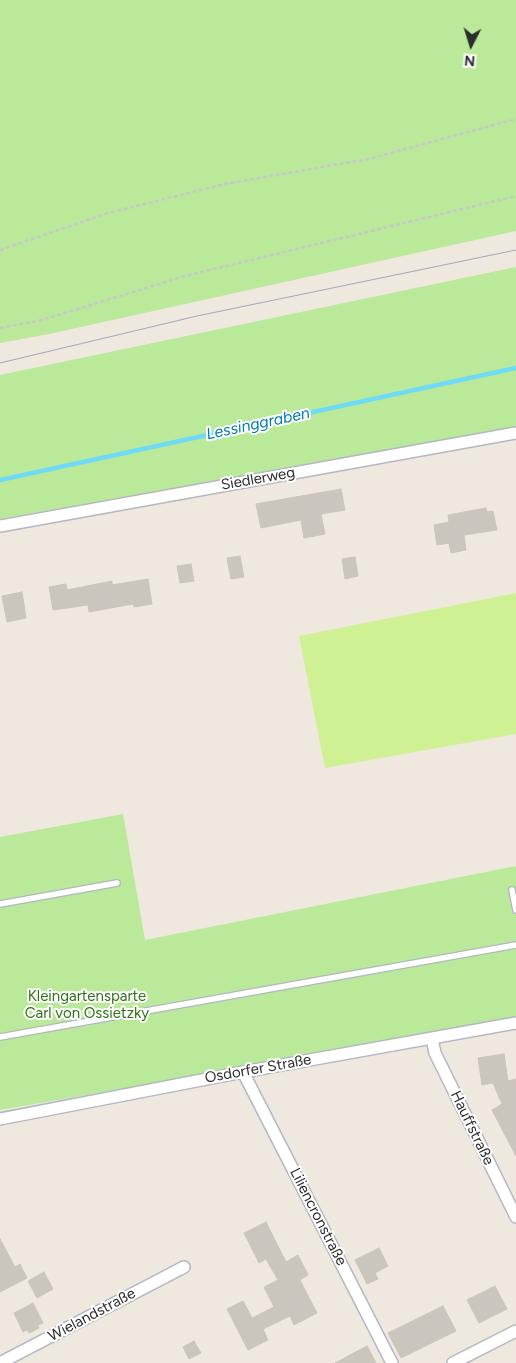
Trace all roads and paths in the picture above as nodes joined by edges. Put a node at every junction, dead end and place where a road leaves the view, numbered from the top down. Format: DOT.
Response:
graph roads {
  1 [pos="516,120"];
  2 [pos="516,196"];
  3 [pos="0,250"];
  4 [pos="0,328"];
  5 [pos="516,433"];
  6 [pos="0,526"];
  7 [pos="118,883"];
  8 [pos="512,890"];
  9 [pos="0,904"];
  10 [pos="516,910"];
  11 [pos="516,945"];
  12 [pos="516,1023"];
  13 [pos="0,1037"];
  14 [pos="432,1039"];
  15 [pos="243,1072"];
  16 [pos="0,1118"];
  17 [pos="516,1217"];
  18 [pos="184,1267"];
  19 [pos="516,1331"];
  20 [pos="0,1363"];
  21 [pos="392,1363"];
  22 [pos="453,1363"];
  1 -- 3 [label="path"];
  2 -- 4 [label="path"];
  5 -- 6 [label="street, Siedlerweg"];
  7 -- 9 [label="lane"];
  8 -- 10 [label="lane"];
  11 -- 13 [label="lane"];
  12 -- 14 [label="street, Osdorfer Straße"];
  14 -- 15 [label="street, Osdorfer Straße"];
  14 -- 17 [label="street, Hauffstraße"];
  15 -- 16 [label="street, Osdorfer Straße"];
  15 -- 21 [label="street, Liliencronstraße"];
  18 -- 20 [label="street, Wielandstraße"];
  19 -- 22 [label="street"];
}
